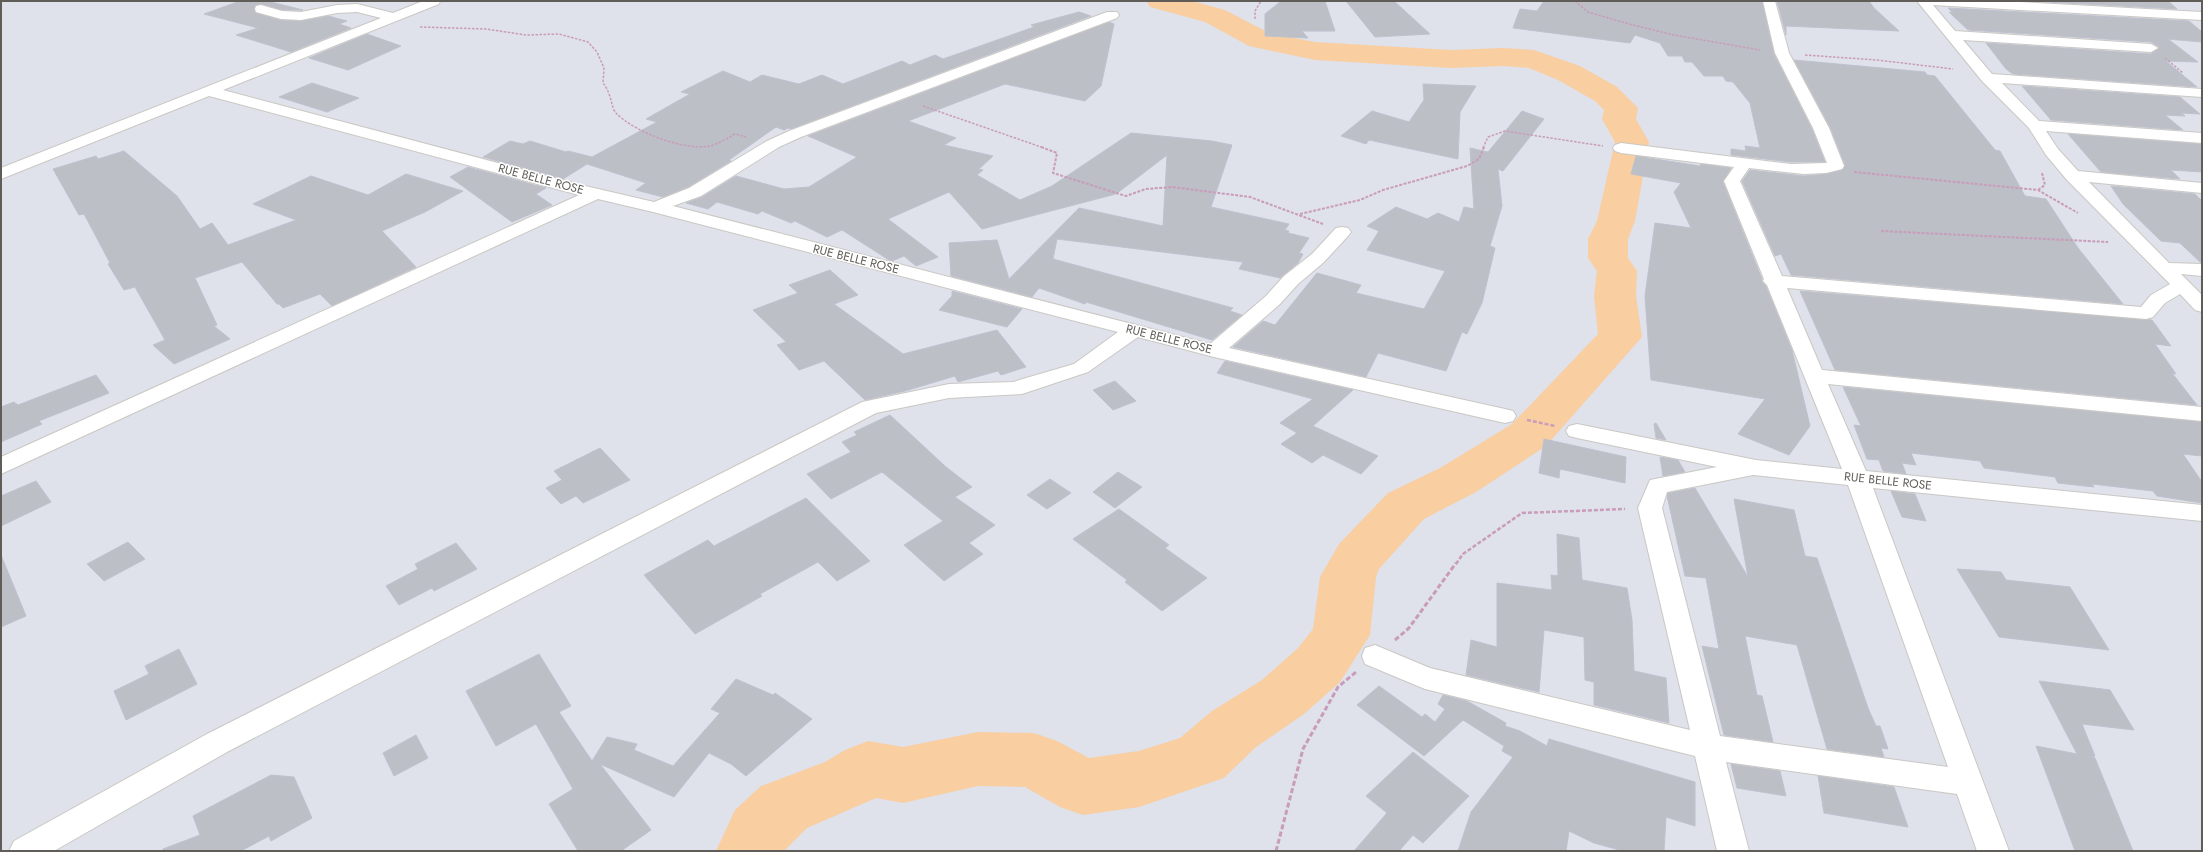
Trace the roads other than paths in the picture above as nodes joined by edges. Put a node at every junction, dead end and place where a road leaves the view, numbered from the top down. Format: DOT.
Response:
graph roads {
  1 [pos="434,1"];
  2 [pos="1769,1"];
  3 [pos="1923,1"];
  4 [pos="1931,1"];
  5 [pos="2038,4"];
  6 [pos="261,9"];
  7 [pos="1112,15"];
  8 [pos="395,16"];
  9 [pos="2202,16"];
  10 [pos="1951,35"];
  11 [pos="2151,48"];
  12 [pos="1987,78"];
  13 [pos="208,91"];
  14 [pos="2202,93"];
  15 [pos="2035,125"];
  16 [pos="2202,138"];
  17 [pos="1622,148"];
  18 [pos="1745,163"];
  19 [pos="1,174"];
  20 [pos="2073,176"];
  21 [pos="2202,188"];
  22 [pos="596,194"];
  23 [pos="655,207"];
  24 [pos="1342,232"];
  25 [pos="2165,268"];
  26 [pos="2202,270"];
  27 [pos="1772,281"];
  28 [pos="2182,285"];
  29 [pos="2202,306"];
  30 [pos="1135,330"];
  31 [pos="1214,351"];
  32 [pos="1814,376"];
  33 [pos="2202,414"];
  34 [pos="1505,416"];
  35 [pos="1577,431"];
  36 [pos="1,466"];
  37 [pos="1756,468"];
  38 [pos="1857,477"];
  39 [pos="2202,513"];
  40 [pos="1375,656"];
  41 [pos="1708,747"];
  42 [pos="1967,782"];
  43 [pos="25,851"];
  44 [pos="1733,851"];
  45 [pos="1993,851"];
  1 -- 8 [label="street"];
  2 -- 18 [label="street"];
  3 -- 10 [label="street"];
  4 -- 5 [label="street"];
  5 -- 9 [label="street"];
  6 -- 8 [label="street"];
  7 -- 23 [label="street"];
  8 -- 13 [label="street"];
  10 -- 11 [label="street"];
  10 -- 12 [label="street"];
  12 -- 14 [label="street"];
  12 -- 15 [label="street"];
  13 -- 19 [label="street"];
  13 -- 22 [label="street, RUE BELLE ROSE"];
  15 -- 16 [label="street"];
  15 -- 20 [label="street"];
  17 -- 18 [label="street"];
  18 -- 27 [label="street"];
  20 -- 21 [label="street"];
  20 -- 25 [label="street"];
  22 -- 23 [label="street, RUE BELLE ROSE"];
  22 -- 36 [label="street"];
  23 -- 30 [label="street, RUE BELLE ROSE"];
  24 -- 31 [label="street"];
  25 -- 26 [label="street"];
  25 -- 28 [label="street"];
  27 -- 28 [label="street"];
  27 -- 32 [label="street"];
  28 -- 29 [label="street"];
  30 -- 31 [label="street, RUE BELLE ROSE"];
  30 -- 43 [label="street"];
  31 -- 34 [label="street, RUE BELLE ROSE"];
  32 -- 33 [label="street"];
  32 -- 38 [label="street"];
  35 -- 37 [label="street, RUE BELLE ROSE"];
  37 -- 38 [label="street, RUE BELLE ROSE"];
  37 -- 41 [label="street"];
  38 -- 39 [label="street, RUE BELLE ROSE"];
  38 -- 42 [label="street"];
  40 -- 41 [label="street"];
  41 -- 42 [label="street"];
  41 -- 44 [label="street"];
  42 -- 45 [label="street"];
}
